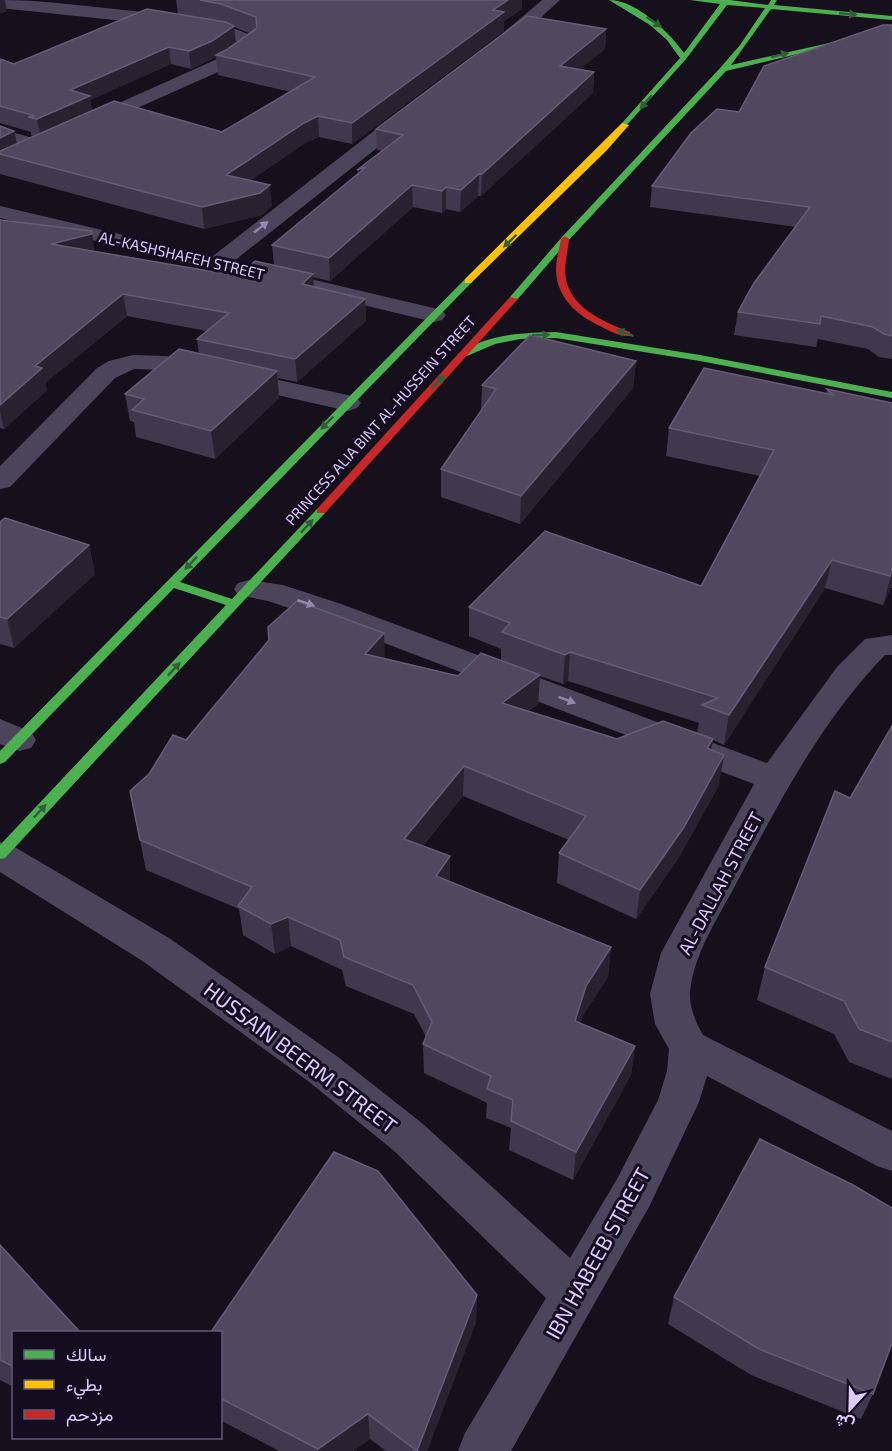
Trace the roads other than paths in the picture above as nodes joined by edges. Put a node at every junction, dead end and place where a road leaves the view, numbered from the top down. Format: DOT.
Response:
graph roads {
  1 [pos="552,0"];
  2 [pos="612,0"];
  3 [pos="693,0"];
  4 [pos="726,2"];
  5 [pos="0,3"];
  6 [pos="771,4"];
  7 [pos="892,18"];
  8 [pos="885,34"];
  9 [pos="684,58"];
  10 [pos="482,59"];
  11 [pos="724,69"];
  12 [pos="425,101"];
  13 [pos="74,131"];
  14 [pos="0,135"];
  15 [pos="21,156"];
  16 [pos="0,212"];
  17 [pos="565,239"];
  18 [pos="216,264"];
  19 [pos="434,315"];
  20 [pos="465,354"];
  21 [pos="700,358"];
  22 [pos="892,394"];
  23 [pos="348,403"];
  24 [pos="0,481"];
  25 [pos="170,583"];
  26 [pos="242,596"];
  27 [pos="892,645"];
  28 [pos="6,743"];
  29 [pos="774,779"];
  30 [pos="0,854"];
  31 [pos="689,1047"];
  32 [pos="892,1152"];
  33 [pos="575,1294"];
  34 [pos="483,1451"];
  1 -- 10 [label="street"];
  2 -- 9 [label="main road, one-way"];
  3 -- 4 [label="main road"];
  4 -- 6 [label="main road"];
  4 -- 9 [label="main road, PRINCESS ALIA BINT AL-HUSSEIN STREET"];
  5 -- 13 [label="street"];
  6 -- 7 [label="main road, one-way"];
  6 -- 11 [label="main road, PRINCESS ALIA BINT AL-HUSSEIN STREET"];
  11 -- 8 [label="main road, one-way"];
  9 -- 19 [label="main road, PRINCESS ALIA BINT AL-HUSSEIN STREET, one-way"];
  11 -- 17 [label="main road, PRINCESS ALIA BINT AL-HUSSEIN STREET"];
  18 -- 12 [label="street, one-way"];
  14 -- 15 [label="street"];
  16 -- 18 [label="street, AL-KASHSHAFEH STREET"];
  17 -- 20 [label="main road, PRINCESS ALIA BINT AL-HUSSEIN STREET"];
  21 -- 17 [label="main road, one-way"];
  18 -- 19 [label="street, AL-KASHSHAFEH STREET"];
  19 -- 23 [label="main road, PRINCESS ALIA BINT AL-HUSSEIN STREET"];
  20 -- 21 [label="main road, one-way"];
  26 -- 20 [label="main road, PRINCESS ALIA BINT AL-HUSSEIN STREET, one-way"];
  21 -- 22 [label="main road"];
  23 -- 24 [label="street"];
  23 -- 25 [label="main road, PRINCESS ALIA BINT AL-HUSSEIN STREET, one-way"];
  25 -- 26 [label="main road"];
  25 -- 28 [label="main road, PRINCESS ALIA BINT AL-HUSSEIN STREET"];
  26 -- 29 [label="street, one-way"];
  30 -- 26 [label="main road, PRINCESS ALIA BINT AL-HUSSEIN STREET, one-way"];
  27 -- 29 [label="street, AL-DALLAH STREET"];
  29 -- 31 [label="street, AL-DALLAH STREET"];
  30 -- 33 [label="street, HUSSAIN BEERM STREET"];
  31 -- 32 [label="street"];
  31 -- 33 [label="street, IBN HABEEB STREET"];
  33 -- 34 [label="street, IBN HABEEB STREET"];
}
